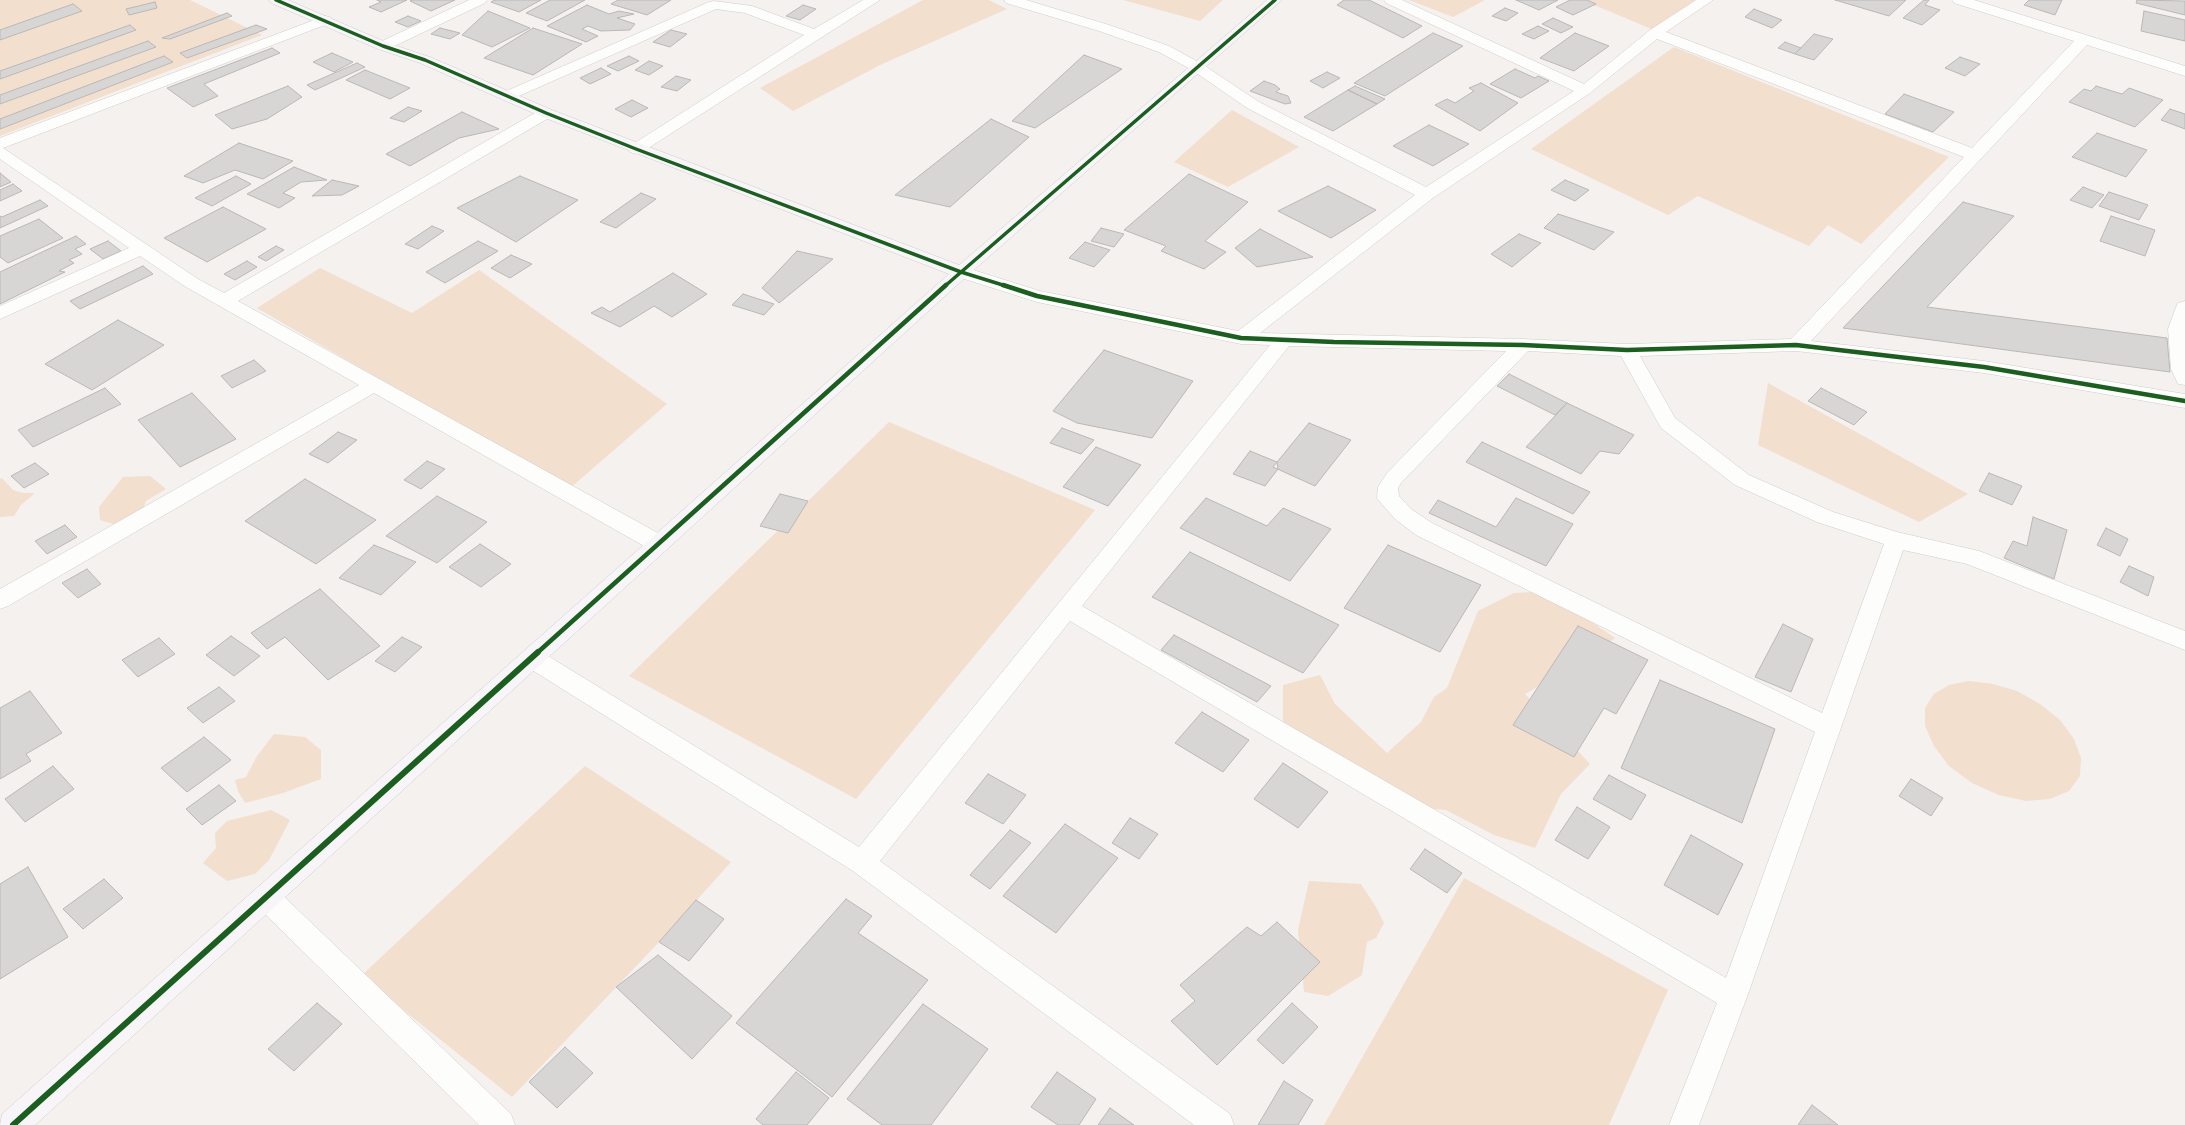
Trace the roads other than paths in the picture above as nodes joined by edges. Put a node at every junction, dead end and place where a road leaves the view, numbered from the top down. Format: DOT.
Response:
graph roads {
  1 [pos="276,0"];
  2 [pos="480,0"];
  3 [pos="874,0"];
  4 [pos="1011,0"];
  5 [pos="1275,0"];
  6 [pos="1391,0"];
  7 [pos="1706,0"];
  8 [pos="1959,0"];
  9 [pos="325,20"];
  10 [pos="1655,32"];
  11 [pos="815,34"];
  12 [pos="2084,39"];
  13 [pos="383,46"];
  14 [pos="1197,68"];
  15 [pos="2185,71"];
  16 [pos="1585,90"];
  17 [pos="506,96"];
  18 [pos="546,113"];
  19 [pos="0,144"];
  20 [pos="636,149"];
  21 [pos="0,152"];
  22 [pos="1975,155"];
  23 [pos="1427,194"];
  24 [pos="140,249"];
  25 [pos="961,272"];
  26 [pos="224,301"];
  27 [pos="2185,307"];
  28 [pos="0,313"];
  29 [pos="1241,338"];
  30 [pos="1284,340"];
  31 [pos="1523,345"];
  32 [pos="1796,345"];
  33 [pos="1627,350"];
  34 [pos="2185,380"];
  35 [pos="373,385"];
  36 [pos="2185,401"];
  37 [pos="1896,540"];
  38 [pos="659,544"];
  39 [pos="0,600"];
  40 [pos="1067,608"];
  41 [pos="2185,641"];
  42 [pos="532,658"];
  43 [pos="1829,728"];
  44 [pos="862,863"];
  45 [pos="266,897"];
  46 [pos="1733,997"];
  47 [pos="13,1125"];
  48 [pos="500,1125"];
  49 [pos="1219,1125"];
  50 [pos="1684,1125"];
  1 -- 9 [label="street"];
  2 -- 13 [label="street"];
  3 -- 11 [label="street"];
  4 -- 14 [label="street"];
  5 -- 14 [label="street"];
  6 -- 16 [label="street"];
  7 -- 10 [label="street"];
  8 -- 12 [label="street"];
  9 -- 13 [label="street"];
  9 -- 19 [label="street"];
  10 -- 16 [label="street"];
  10 -- 22 [label="street"];
  11 -- 17 [label="street"];
  11 -- 20 [label="street"];
  12 -- 15 [label="street"];
  12 -- 22 [label="street"];
  13 -- 17 [label="street"];
  14 -- 23 [label="street"];
  14 -- 25 [label="street"];
  16 -- 23 [label="street"];
  17 -- 18 [label="street"];
  18 -- 20 [label="street"];
  18 -- 26 [label="street"];
  20 -- 25 [label="street"];
  21 -- 24 [label="street"];
  22 -- 32 [label="street"];
  23 -- 29 [label="street"];
  24 -- 26 [label="street"];
  24 -- 28 [label="street"];
  25 -- 29 [label="street"];
  25 -- 38 [label="street"];
  26 -- 35 [label="street"];
  27 -- 34 [label="street"];
  29 -- 30 [label="street"];
  30 -- 31 [label="street"];
  30 -- 40 [label="street"];
  31 -- 33 [label="street"];
  31 -- 43 [label="street"];
  32 -- 33 [label="street"];
  32 -- 36 [label="street"];
  33 -- 37 [label="street"];
  35 -- 38 [label="street"];
  35 -- 39 [label="street"];
  37 -- 41 [label="street"];
  37 -- 43 [label="street"];
  38 -- 42 [label="street"];
  40 -- 44 [label="street"];
  40 -- 46 [label="street"];
  42 -- 44 [label="street"];
  42 -- 45 [label="street"];
  43 -- 46 [label="street"];
  44 -- 49 [label="street"];
  45 -- 47 [label="street"];
  45 -- 48 [label="street"];
  46 -- 50 [label="street"];
}
